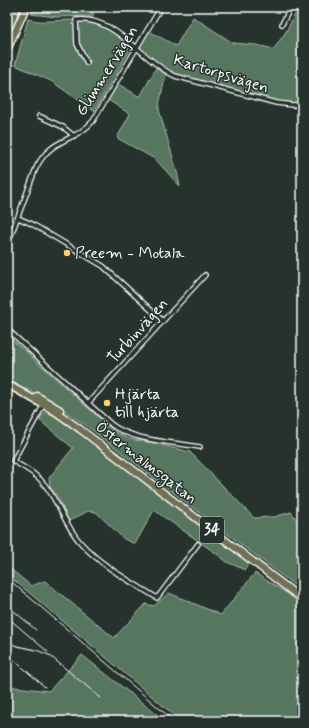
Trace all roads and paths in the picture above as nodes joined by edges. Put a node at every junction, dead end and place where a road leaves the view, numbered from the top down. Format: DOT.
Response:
graph roads {
  1 [pos="26,7"];
  2 [pos="161,7"];
  3 [pos="291,7"];
  4 [pos="282,24"];
  5 [pos="135,48"];
  6 [pos="7,50"];
  7 [pos="87,63"];
  8 [pos="302,104"];
  9 [pos="39,116"];
  10 [pos="74,136"];
  11 [pos="18,218"];
  12 [pos="7,246"];
  13 [pos="204,275"];
  14 [pos="163,321"];
  15 [pos="7,328"];
  16 [pos="7,383"];
  17 [pos="45,403"];
  18 [pos="88,403"];
  19 [pos="200,447"];
  20 [pos="198,544"];
  21 [pos="302,595"];
  22 [pos="302,600"];
  1 -- 6 [label="main road"];
  2 -- 5 [label="street, Glimmervägen"];
  3 -- 4 [label="street"];
  5 -- 7 [label="street, Kartorpsvägen"];
  5 -- 8 [label="street, Kartorpsvägen"];
  5 -- 10 [label="street, Glimmervägen"];
  9 -- 10 [label="street"];
  10 -- 11 [label="street, Glimmervägen"];
  11 -- 12 [label="street, Glimmervägen"];
  11 -- 14 [label="street"];
  13 -- 14 [label="street, Turbinvägen"];
  14 -- 18 [label="street, Turbinvägen"];
  15 -- 18 [label="street"];
  16 -- 17 [label="main road, Östermalmsgatan / 34"];
  17 -- 20 [label="street"];
  17 -- 21 [label="main road, Östermalmsgatan / 34"];
  17 -- 22 [label="main road, Östermalmsgatan / 34"];
  18 -- 19 [label="street"];
}
